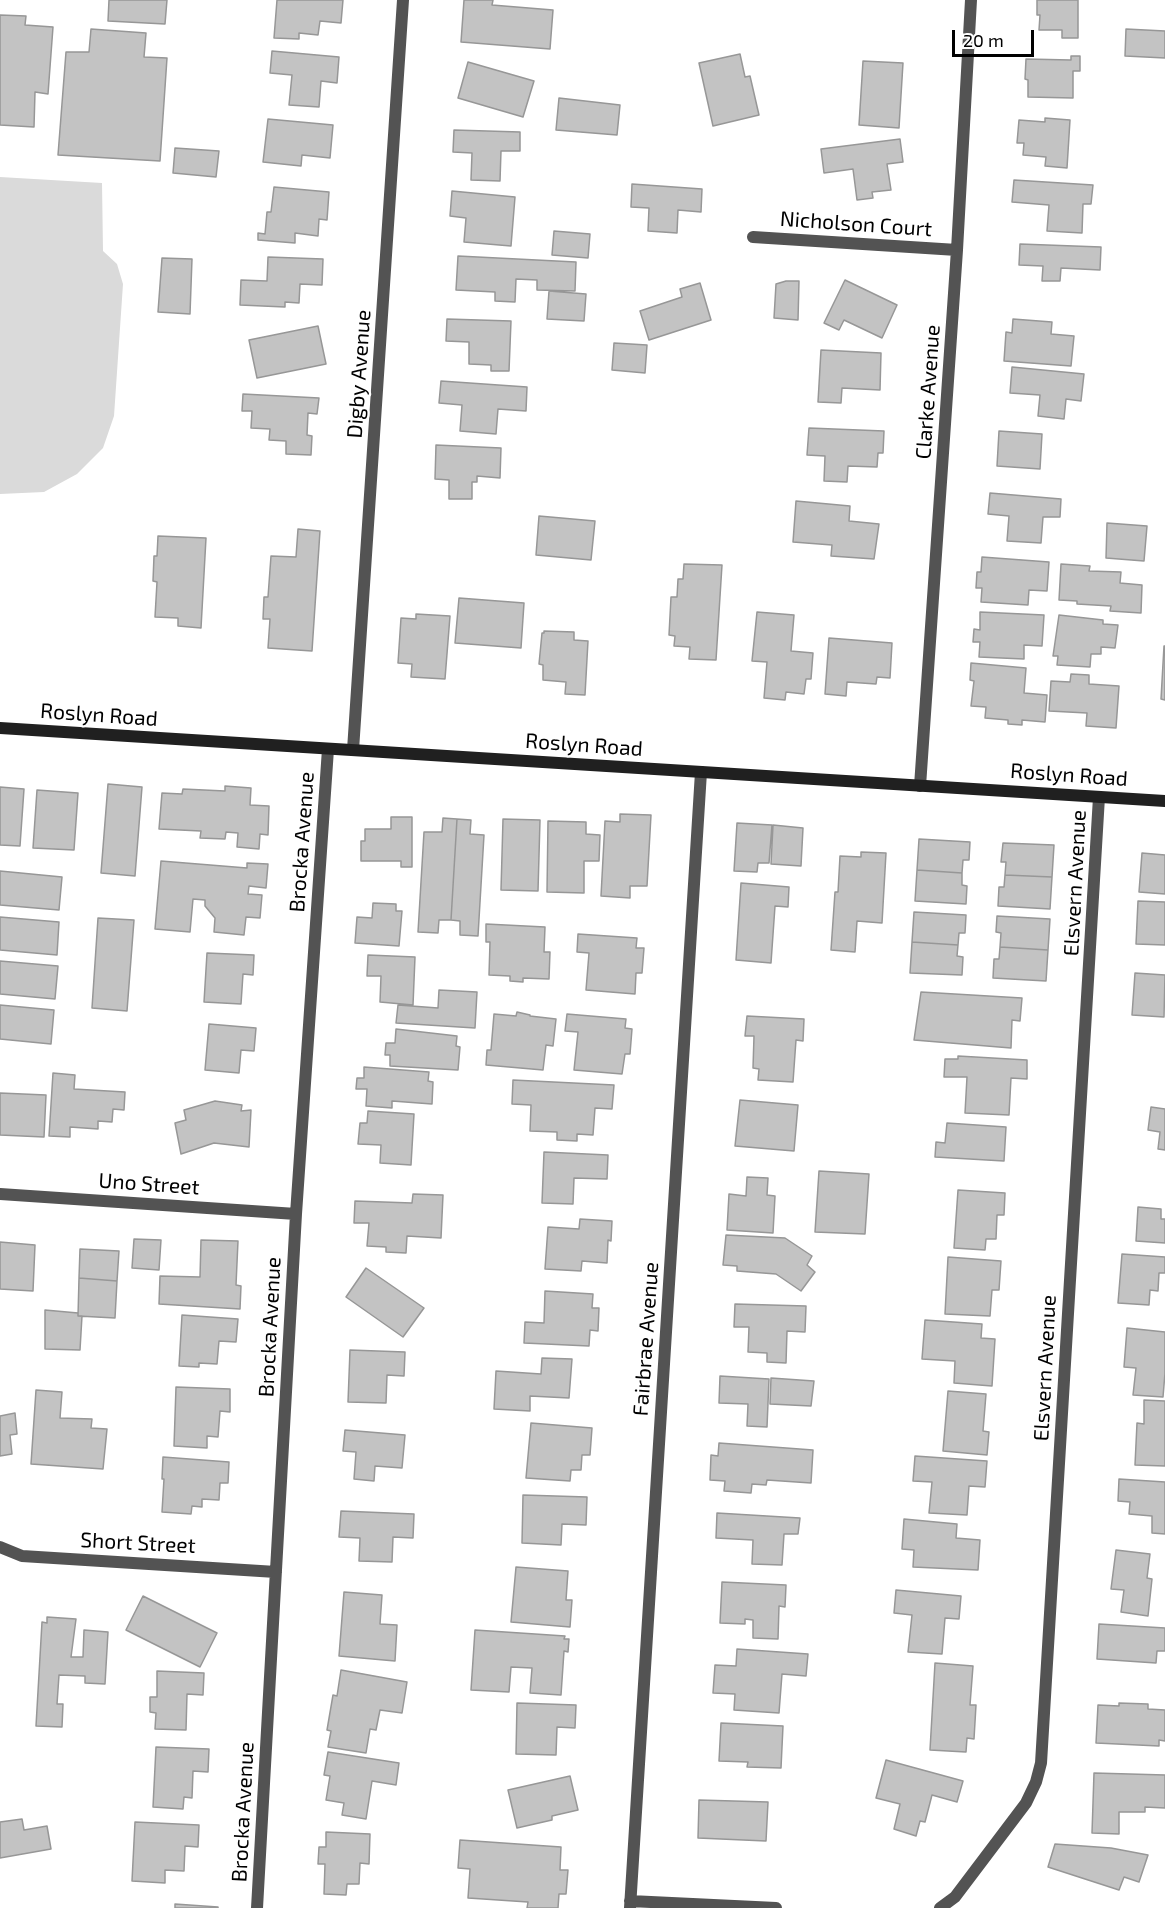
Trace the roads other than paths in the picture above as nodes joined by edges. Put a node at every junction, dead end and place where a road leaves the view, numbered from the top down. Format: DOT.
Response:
graph roads {
  1 [pos="403,0"];
  2 [pos="970,0"];
  3 [pos="753,237"];
  4 [pos="957,250"];
  5 [pos="0,728"];
  6 [pos="328,749"];
  7 [pos="353,750"];
  8 [pos="701,772"];
  9 [pos="920,786"];
  10 [pos="1099,797"];
  11 [pos="1165,801"];
  12 [pos="0,1194"];
  13 [pos="296,1214"];
  14 [pos="0,1547"];
  15 [pos="276,1572"];
  16 [pos="630,1904"];
  17 [pos="257,1908"];
  18 [pos="776,1908"];
  19 [pos="940,1908"];
  1 -- 7 [label="street, Digby Avenue"];
  2 -- 4 [label="street, Clarke Avenue"];
  3 -- 4 [label="street, Nicholson Court"];
  4 -- 9 [label="street, Clarke Avenue"];
  5 -- 6 [label="street, Roslyn Road"];
  6 -- 7 [label="street, Roslyn Road"];
  6 -- 13 [label="street, Brocka Avenue"];
  7 -- 8 [label="street, Roslyn Road"];
  8 -- 9 [label="street, Roslyn Road"];
  8 -- 16 [label="street, Fairbrae Avenue"];
  9 -- 10 [label="street, Roslyn Road"];
  10 -- 11 [label="street, Roslyn Road"];
  10 -- 19 [label="street, Elsvern Avenue"];
  12 -- 13 [label="street, Uno Street"];
  13 -- 15 [label="street, Brocka Avenue"];
  14 -- 15 [label="street, Short Street"];
  15 -- 17 [label="street, Brocka Avenue"];
  16 -- 18 [label="street"];
}
